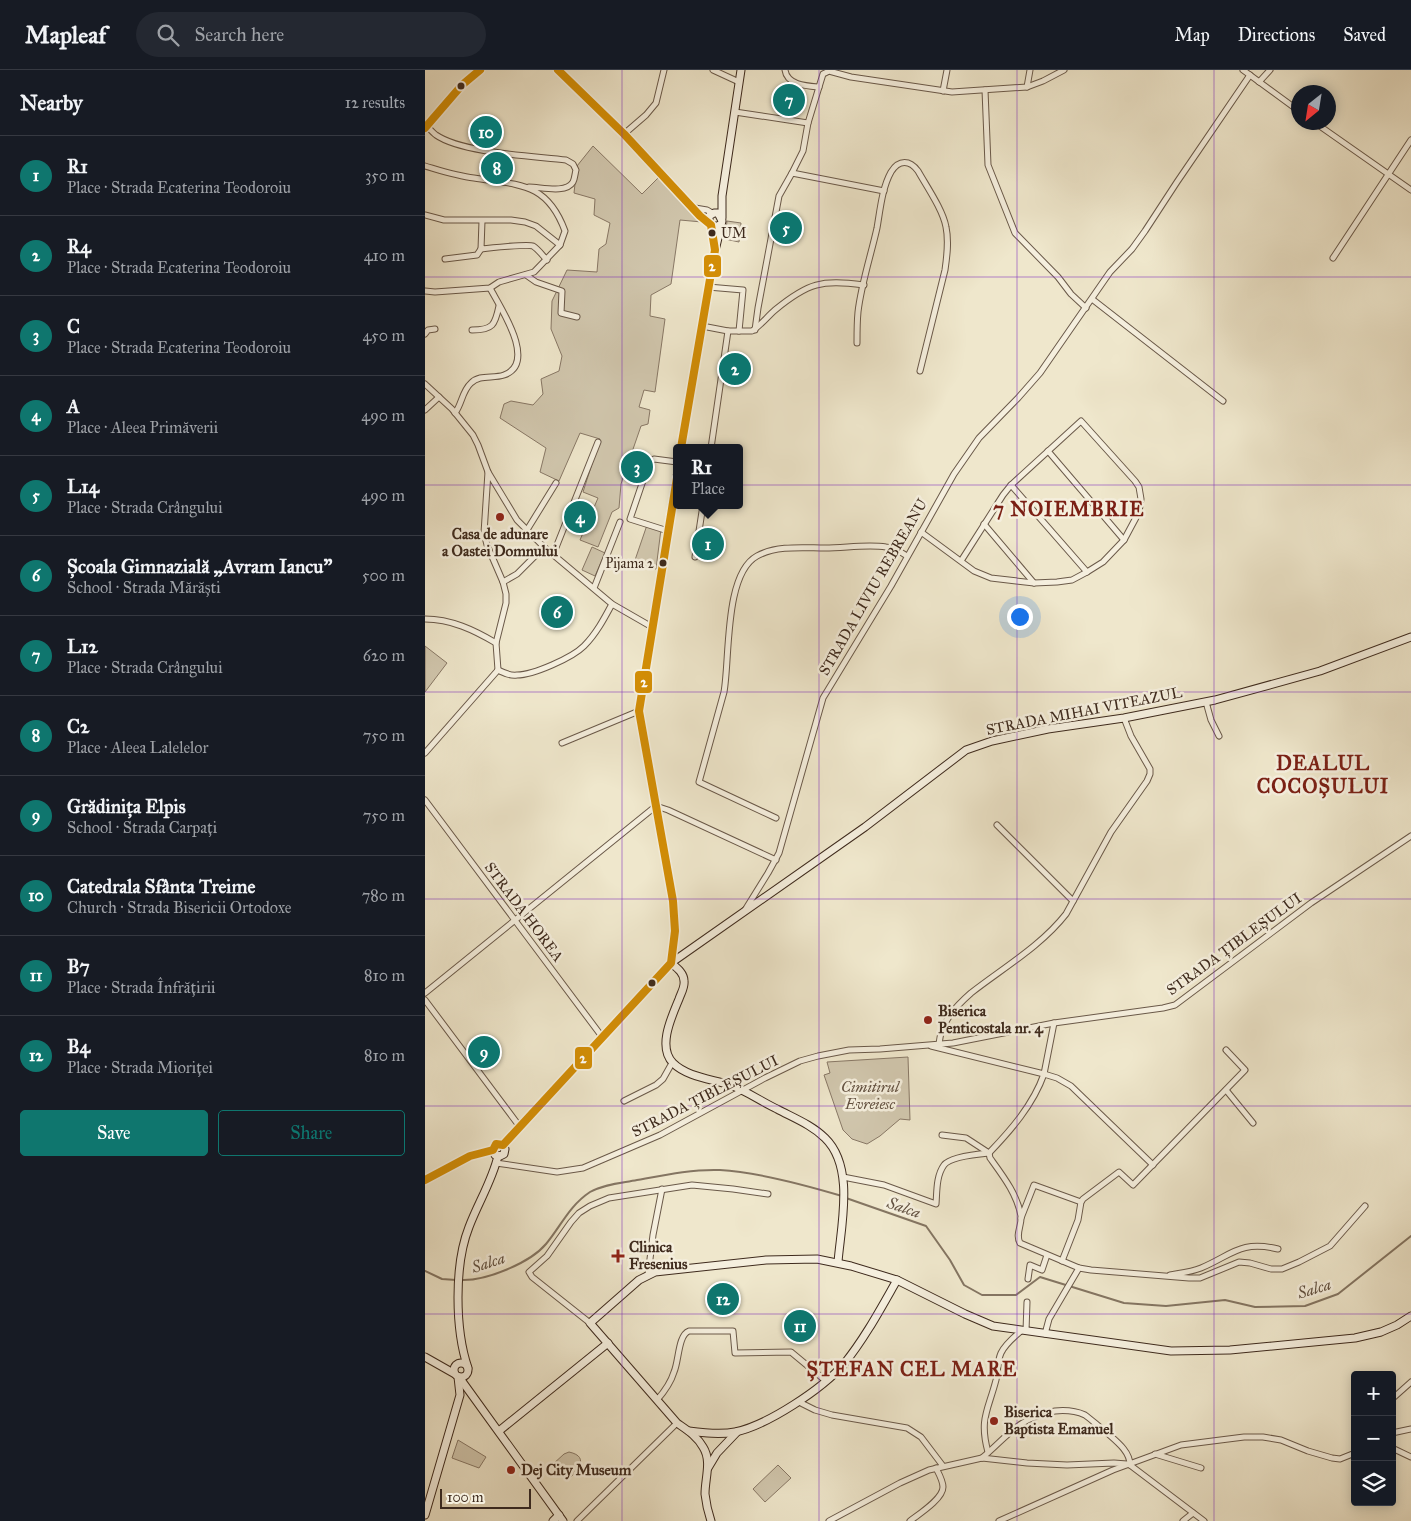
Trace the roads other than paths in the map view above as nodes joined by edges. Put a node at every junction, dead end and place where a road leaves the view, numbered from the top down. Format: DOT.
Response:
graph roads {
  1 [pos="480,70"];
  2 [pos="558,70"];
  3 [pos="664,70"];
  4 [pos="713,70"];
  5 [pos="741,70"];
  6 [pos="785,70"];
  7 [pos="947,70"];
  8 [pos="1030,70"];
  9 [pos="1064,70"];
  10 [pos="1243,70"];
  11 [pos="1270,70"];
  12 [pos="1250,75"];
  13 [pos="739,82"];
  14 [pos="1259,82"];
  15 [pos="819,87"];
  16 [pos="1027,87"];
  17 [pos="985,90"];
  18 [pos="943,91"];
  19 [pos="1291,105"];
  20 [pos="735,112"];
  21 [pos="808,123"];
  22 [pos="426,126"];
  23 [pos="1325,130"];
  24 [pos="624,134"];
  25 [pos="1411,140"];
  26 [pos="425,166"];
  27 [pos="792,172"];
  28 [pos="1389,175"];
  29 [pos="526,187"];
  30 [pos="1411,190"];
  31 [pos="884,191"];
  32 [pos="722,200"];
  33 [pos="695,208"];
  34 [pos="713,213"];
  35 [pos="425,215"];
  36 [pos="482,221"];
  37 [pos="721,221"];
  38 [pos="710,224"];
  39 [pos="560,245"];
  40 [pos="481,249"];
  41 [pos="715,250"];
  42 [pos="1333,258"];
  43 [pos="445,259"];
  44 [pos="547,260"];
  45 [pos="526,275"];
  46 [pos="864,285"];
  47 [pos="708,287"];
  48 [pos="490,288"];
  49 [pos="425,291"];
  50 [pos="1092,299"];
  51 [pos="499,305"];
  52 [pos="1086,308"];
  53 [pos="577,317"];
  54 [pos="701,326"];
  55 [pos="435,329"];
  56 [pos="472,330"];
  57 [pos="755,330"];
  58 [pos="728,331"];
  59 [pos="739,332"];
  60 [pos="425,334"];
  61 [pos="857,343"];
  62 [pos="920,371"];
  63 [pos="425,384"];
  64 [pos="439,397"];
  65 [pos="1223,401"];
  66 [pos="425,410"];
  67 [pos="455,413"];
  68 [pos="598,442"];
  69 [pos="682,444"];
  70 [pos="712,444"];
  71 [pos="1048,451"];
  72 [pos="673,461"];
  73 [pos="488,472"];
  74 [pos="556,483"];
  75 [pos="1011,485"];
  76 [pos="673,500"];
  77 [pos="702,509"];
  78 [pos="619,522"];
  79 [pos="984,524"];
  80 [pos="527,530"];
  81 [pos="668,530"];
  82 [pos="921,532"];
  83 [pos="1124,540"];
  84 [pos="544,547"];
  85 [pos="553,555"];
  86 [pos="907,556"];
  87 [pos="695,557"];
  88 [pos="961,561"];
  89 [pos="1087,572"];
  90 [pos="503,582"];
  91 [pos="1034,583"];
  92 [pos="594,588"];
  93 [pos="612,604"];
  94 [pos="425,619"];
  95 [pos="652,628"];
  96 [pos="1411,637"];
  97 [pos="496,643"];
  98 [pos="498,670"];
  99 [pos="1206,702"];
  100 [pos="639,711"];
  101 [pos="1124,718"];
  102 [pos="1219,736"];
  103 [pos="563,743"];
  104 [pos="425,753"];
  105 [pos="425,800"];
  106 [pos="656,806"];
  107 [pos="777,818"];
  108 [pos="997,825"];
  109 [pos="1411,836"];
  110 [pos="776,860"];
  111 [pos="1073,901"];
  112 [pos="743,912"];
  113 [pos="515,919"];
  114 [pos="671,963"];
  115 [pos="425,992"];
  116 [pos="425,1000"];
  117 [pos="1054,1023"];
  118 [pos="603,1038"];
  119 [pos="939,1044"];
  120 [pos="928,1046"];
  121 [pos="1226,1050"];
  122 [pos="673,1063"];
  123 [pos="1044,1074"];
  124 [pos="742,1090"];
  125 [pos="1226,1090"];
  126 [pos="624,1101"];
  127 [pos="1253,1123"];
  128 [pos="520,1127"];
  129 [pos="942,1135"];
  130 [pos="989,1153"];
  131 [pos="496,1156"];
  132 [pos="1153,1165"];
  133 [pos="843,1177"];
  134 [pos="425,1180"];
  135 [pos="662,1189"];
  136 [pos="768,1194"];
  137 [pos="1081,1202"];
  138 [pos="1365,1206"];
  139 [pos="1021,1218"];
  140 [pos="1278,1249"];
  141 [pos="1047,1254"];
  142 [pos="1062,1261"];
  143 [pos="838,1262"];
  144 [pos="1079,1268"];
  145 [pos="648,1275"];
  146 [pos="1162,1276"];
  147 [pos="1028,1279"];
  148 [pos="897,1280"];
  149 [pos="1027,1302"];
  150 [pos="1411,1316"];
  151 [pos="590,1322"];
  152 [pos="1024,1330"];
  153 [pos="1045,1334"];
  154 [pos="461,1340"];
  155 [pos="608,1343"];
  156 [pos="425,1357"];
  157 [pos="440,1365"];
  158 [pos="456,1365"];
  159 [pos="468,1369"];
  160 [pos="458,1376"];
  161 [pos="826,1381"];
  162 [pos="1411,1382"];
  163 [pos="461,1392"];
  164 [pos="471,1392"];
  165 [pos="1396,1395"];
  166 [pos="657,1400"];
  167 [pos="799,1402"];
  168 [pos="677,1423"];
  169 [pos="1411,1429"];
  170 [pos="499,1431"];
  171 [pos="689,1431"];
  172 [pos="737,1432"];
  173 [pos="1396,1433"];
  174 [pos="1396,1450"];
  175 [pos="988,1452"];
  176 [pos="1351,1453"];
  177 [pos="1155,1454"];
  178 [pos="1351,1455"];
  179 [pos="1348,1457"];
  180 [pos="1411,1457"];
  181 [pos="982,1458"];
  182 [pos="1130,1465"];
  183 [pos="943,1466"];
  184 [pos="708,1468"];
  185 [pos="936,1468"];
  186 [pos="1201,1468"];
  187 [pos="1193,1513"];
  188 [pos="425,1516"];
  189 [pos="558,1519"];
  190 [pos="577,1521"];
  191 [pos="711,1521"];
  192 [pos="829,1521"];
  193 [pos="910,1521"];
  194 [pos="999,1521"];
  195 [pos="1183,1521"];
  196 [pos="1204,1521"];
  1 -- 22 [label="street"];
  2 -- 24 [label="street"];
  3 -- 24 [label="street"];
  4 -- 13 [label="street"];
  5 -- 13 [label="main road"];
  6 -- 15 [label="street"];
  7 -- 18 [label="street"];
  8 -- 16 [label="street"];
  9 -- 16 [label="street"];
  10 -- 12 [label="street"];
  11 -- 14 [label="street"];
  12 -- 14 [label="street"];
  12 -- 50 [label="street, STRADA LIVIU REBREANU"];
  13 -- 20 [label="main road"];
  14 -- 19 [label="street"];
  15 -- 18 [label="street"];
  15 -- 21 [label="street"];
  16 -- 17 [label="street"];
  17 -- 18 [label="street"];
  17 -- 52 [label="street"];
  20 -- 21 [label="street"];
  20 -- 32 [label="main road"];
  21 -- 27 [label="street"];
  22 -- 29 [label="street"];
  23 -- 28 [label="street"];
  24 -- 33 [label="street"];
  25 -- 28 [label="street"];
  26 -- 29 [label="street"];
  27 -- 31 [label="street"];
  27 -- 57 [label="street"];
  28 -- 30 [label="street"];
  28 -- 42 [label="street"];
  29 -- 39 [label="street"];
  31 -- 46 [label="street"];
  31 -- 62 [label="street"];
  32 -- 34 [label="main road"];
  32 -- 37 [label="main road"];
  33 -- 34 [label="street"];
  33 -- 38 [label="street"];
  34 -- 37 [label="main road"];
  34 -- 38 [label="main road"];
  35 -- 36 [label="street"];
  36 -- 39 [label="street"];
  36 -- 40 [label="street"];
  37 -- 38 [label="main road"];
  37 -- 41 [label="main road"];
  38 -- 41 [label="main road"];
  39 -- 44 [label="street"];
  40 -- 43 [label="street"];
  40 -- 44 [label="street"];
  41 -- 47 [label="main road"];
  44 -- 45 [label="street"];
  45 -- 48 [label="street"];
  45 -- 53 [label="street"];
  46 -- 57 [label="street"];
  46 -- 61 [label="street"];
  47 -- 54 [label="main road"];
  47 -- 59 [label="street"];
  48 -- 49 [label="street"];
  48 -- 51 [label="street"];
  50 -- 52 [label="street, STRADA LIVIU REBREANU"];
  50 -- 65 [label="street"];
  51 -- 56 [label="street"];
  51 -- 67 [label="street"];
  52 -- 82 [label="street, STRADA LIVIU REBREANU"];
  54 -- 58 [label="street"];
  54 -- 69 [label="main road"];
  55 -- 60 [label="street"];
  57 -- 59 [label="street"];
  58 -- 59 [label="street"];
  58 -- 70 [label="street"];
  63 -- 64 [label="street"];
  64 -- 66 [label="street"];
  64 -- 67 [label="street"];
  67 -- 73 [label="street"];
  68 -- 85 [label="street"];
  71 -- 75 [label="street"];
  71 -- 83 [label="street"];
  71 -- 83 [label="street"];
  72 -- 81 [label="street"];
  73 -- 80 [label="street"];
  73 -- 90 [label="street"];
  74 -- 80 [label="street"];
  75 -- 79 [label="street"];
  75 -- 89 [label="street"];
  76 -- 81 [label="main road"];
  77 -- 87 [label="street"];
  78 -- 92 [label="street"];
  79 -- 88 [label="street"];
  79 -- 91 [label="street"];
  80 -- 84 [label="street"];
  81 -- 95 [label="main road"];
  82 -- 86 [label="street, STRADA LIVIU REBREANU"];
  82 -- 88 [label="street"];
  83 -- 89 [label="street"];
  84 -- 85 [label="street"];
  84 -- 90 [label="street"];
  85 -- 92 [label="street"];
  86 -- 107 [label="street"];
  86 -- 110 [label="street, STRADA LIVIU REBREANU"];
  88 -- 91 [label="street"];
  89 -- 91 [label="street"];
  90 -- 97 [label="street"];
  92 -- 93 [label="street"];
  93 -- 95 [label="street"];
  93 -- 98 [label="street"];
  94 -- 97 [label="street"];
  95 -- 100 [label="main road"];
  96 -- 99 [label="main road, STRADA MIHAI VITEAZUL"];
  97 -- 98 [label="street"];
  98 -- 104 [label="street"];
  99 -- 101 [label="main road, STRADA MIHAI VITEAZUL"];
  99 -- 102 [label="street"];
  100 -- 103 [label="street"];
  100 -- 106 [label="main road"];
  101 -- 111 [label="street"];
  101 -- 112 [label="main road, STRADA MIHAI VITEAZUL"];
  105 -- 113 [label="street, STRADA HOREA"];
  106 -- 110 [label="street"];
  106 -- 113 [label="street"];
  106 -- 114 [label="main road"];
  108 -- 111 [label="street"];
  109 -- 117 [label="street, STRADA ȚIBLEȘULUI"];
  110 -- 112 [label="street, STRADA LIVIU REBREANU"];
  111 -- 119 [label="street"];
  112 -- 114 [label="main road, STRADA MIHAI VITEAZUL"];
  113 -- 115 [label="street"];
  113 -- 118 [label="street, STRADA HOREA"];
  114 -- 118 [label="main road, STRADA MIHAI VITEAZUL"];
  114 -- 122 [label="main road"];
  116 -- 128 [label="street"];
  117 -- 119 [label="street, STRADA ȚIBLEȘULUI"];
  117 -- 123 [label="street"];
  118 -- 128 [label="main road, STRADA MIHAI VITEAZUL"];
  119 -- 120 [label="street, STRADA ȚIBLEȘULUI"];
  120 -- 123 [label="street, STRADA ȚIBLEȘULUI"];
  120 -- 124 [label="street, STRADA ȚIBLEȘULUI"];
  121 -- 125 [label="street"];
  122 -- 124 [label="main road"];
  122 -- 126 [label="street"];
  123 -- 130 [label="street"];
  123 -- 132 [label="street, STRADA ȚIBLEȘULUI"];
  124 -- 131 [label="street, STRADA ȚIBLEȘULUI"];
  124 -- 133 [label="main road"];
  125 -- 127 [label="street"];
  125 -- 132 [label="street"];
  128 -- 131 [label="main road, STRADA MIHAI VITEAZUL"];
  129 -- 130 [label="street"];
  130 -- 133 [label="street"];
  130 -- 139 [label="street"];
  131 -- 134 [label="main road"];
  131 -- 154 [label="main road"];
  132 -- 137 [label="street"];
  133 -- 143 [label="main road"];
  135 -- 136 [label="street"];
  135 -- 145 [label="street"];
  135 -- 151 [label="street"];
  137 -- 139 [label="street"];
  137 -- 142 [label="street"];
  138 -- 146 [label="street"];
  139 -- 141 [label="street"];
  140 -- 146 [label="street"];
  141 -- 142 [label="street"];
  141 -- 147 [label="street"];
  142 -- 144 [label="street"];
  143 -- 145 [label="main road"];
  143 -- 148 [label="main road"];
  144 -- 146 [label="street"];
  144 -- 153 [label="street"];
  145 -- 151 [label="main road"];
  148 -- 152 [label="main road"];
  148 -- 161 [label="main road"];
  149 -- 152 [label="street"];
  150 -- 153 [label="main road"];
  151 -- 155 [label="main road"];
  152 -- 153 [label="main road"];
  152 -- 175 [label="street"];
  154 -- 158 [label="main road"];
  154 -- 159 [label="main road"];
  155 -- 166 [label="main road"];
  155 -- 170 [label="main road"];
  156 -- 157 [label="main road"];
  157 -- 158 [label="main road"];
  157 -- 160 [label="main road"];
  158 -- 159 [label="main road"];
  158 -- 160 [label="main road"];
  159 -- 160 [label="main road"];
  159 -- 164 [label="main road"];
  160 -- 163 [label="main road"];
  160 -- 164 [label="main road"];
  161 -- 166 [label="street"];
  161 -- 167 [label="main road"];
  162 -- 165 [label="street"];
  163 -- 164 [label="main road"];
  163 -- 188 [label="main road"];
  164 -- 170 [label="main road"];
  166 -- 168 [label="main road"];
  167 -- 172 [label="main road"];
  167 -- 183 [label="street"];
  168 -- 171 [label="main road"];
  168 -- 190 [label="street"];
  169 -- 173 [label="street"];
  170 -- 189 [label="main road"];
  171 -- 172 [label="main road"];
  171 -- 184 [label="main road"];
  172 -- 184 [label="main road"];
  174 -- 180 [label="street"];
  175 -- 181 [label="street"];
  175 -- 182 [label="street"];
  176 -- 179 [label="street"];
  177 -- 179 [label="street"];
  177 -- 182 [label="street"];
  177 -- 186 [label="street"];
  178 -- 179 [label="street"];
  181 -- 182 [label="street"];
  181 -- 183 [label="street"];
  182 -- 187 [label="street"];
  182 -- 194 [label="street"];
  183 -- 185 [label="street"];
  184 -- 191 [label="main road"];
  185 -- 192 [label="street"];
  185 -- 193 [label="street"];
  187 -- 195 [label="street"];
  187 -- 196 [label="street"];
}
